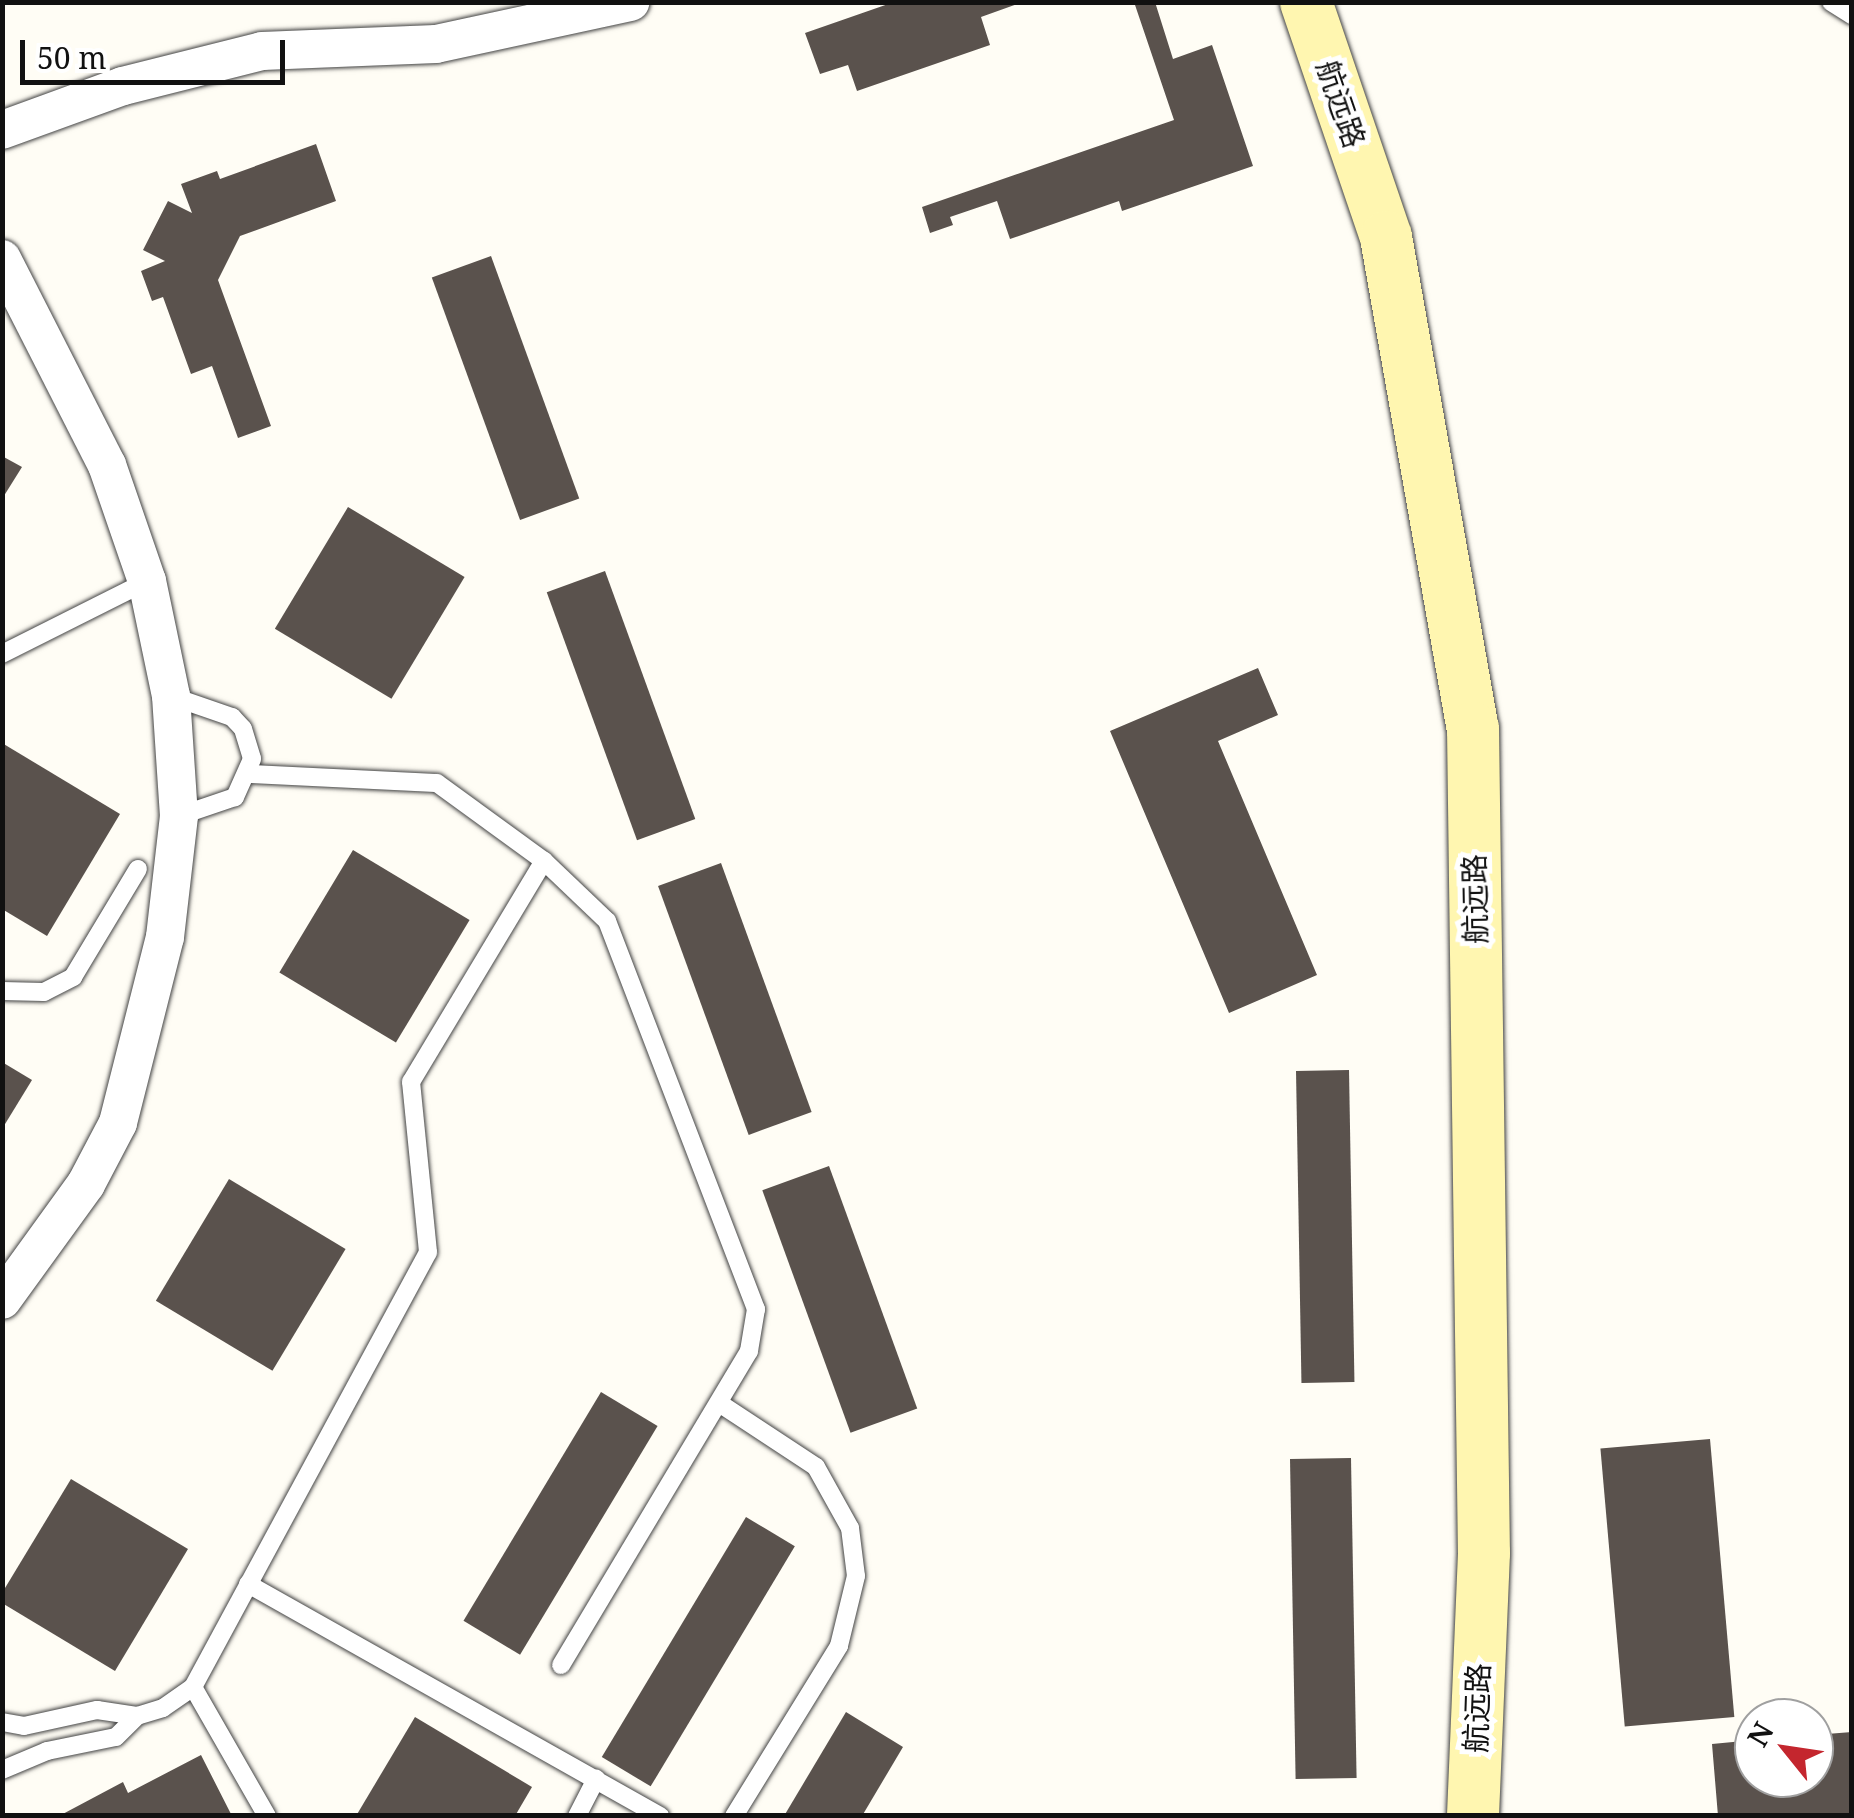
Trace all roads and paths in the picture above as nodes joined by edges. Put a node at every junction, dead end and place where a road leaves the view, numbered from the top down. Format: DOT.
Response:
graph roads {
  1 [pos="630,2"];
  2 [pos="1306,2"];
  3 [pos="1831,2"];
  4 [pos="1852,15"];
  5 [pos="2,130"];
  6 [pos="2,259"];
  7 [pos="147,581"];
  8 [pos="2,654"];
  9 [pos="171,696"];
  10 [pos="250,774"];
  11 [pos="179,816"];
  12 [pos="544,862"];
  13 [pos="138,869"];
  14 [pos="2,990"];
  15 [pos="2,1300"];
  16 [pos="719,1403"];
  17 [pos="248,1584"];
  18 [pos="560,1665"];
  19 [pos="192,1687"];
  20 [pos="136,1716"];
  21 [pos="2,1722"];
  22 [pos="2,1770"];
  23 [pos="596,1779"];
  24 [pos="268,1816"];
  25 [pos="577,1816"];
  26 [pos="660,1816"];
  27 [pos="734,1816"];
  28 [pos="1473,1816"];
  1 -- 5 [label="street"];
  2 -- 28 [label="street, 航远路"];
  3 -- 4 [label="lane"];
  6 -- 7 [label="street"];
  7 -- 8 [label="lane"];
  7 -- 9 [label="street"];
  9 -- 10 [label="lane"];
  9 -- 11 [label="street"];
  10 -- 11 [label="lane"];
  10 -- 12 [label="lane"];
  11 -- 15 [label="street"];
  12 -- 16 [label="lane"];
  12 -- 17 [label="lane"];
  13 -- 14 [label="lane"];
  16 -- 18 [label="lane"];
  16 -- 27 [label="lane"];
  17 -- 19 [label="lane"];
  17 -- 23 [label="lane"];
  19 -- 20 [label="lane"];
  19 -- 24 [label="lane"];
  20 -- 21 [label="lane"];
  20 -- 22 [label="lane"];
  23 -- 25 [label="lane"];
  23 -- 26 [label="lane"];
}
